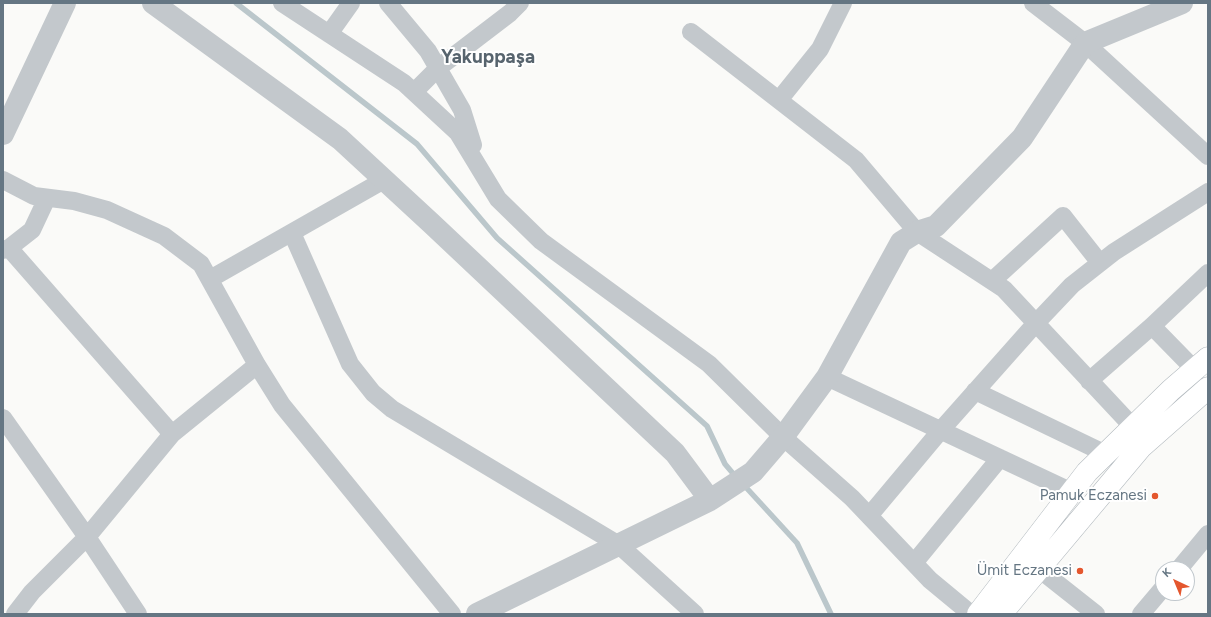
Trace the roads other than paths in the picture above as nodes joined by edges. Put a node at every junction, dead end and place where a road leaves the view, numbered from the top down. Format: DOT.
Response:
graph roads {
  1 [pos="65,3"];
  2 [pos="153,3"];
  3 [pos="282,3"];
  4 [pos="351,3"];
  5 [pos="388,3"];
  6 [pos="520,3"];
  7 [pos="843,3"];
  8 [pos="1182,3"];
  9 [pos="1037,4"];
  10 [pos="691,32"];
  11 [pos="330,34"];
  12 [pos="1085,43"];
  13 [pos="438,68"];
  14 [pos="414,92"];
  15 [pos="779,100"];
  16 [pos="3,134"];
  17 [pos="1208,156"];
  18 [pos="480,169"];
  19 [pos="3,180"];
  20 [pos="384,180"];
  21 [pos="1208,192"];
  22 [pos="47,198"];
  23 [pos="917,232"];
  24 [pos="292,233"];
  25 [pos="6,249"];
  26 [pos="1100,263"];
  27 [pos="1208,273"];
  28 [pos="210,279"];
  29 [pos="992,281"];
  30 [pos="1036,323"];
  31 [pos="1152,326"];
  32 [pos="1201,364"];
  33 [pos="257,365"];
  34 [pos="827,377"];
  35 [pos="1090,381"];
  36 [pos="1208,388"];
  37 [pos="975,391"];
  38 [pos="3,418"];
  39 [pos="1133,427"];
  40 [pos="941,430"];
  41 [pos="172,434"];
  42 [pos="783,437"];
  43 [pos="1106,454"];
  44 [pos="1000,458"];
  45 [pos="1072,492"];
  46 [pos="719,494"];
  47 [pos="869,516"];
  48 [pos="1208,534"];
  49 [pos="87,538"];
  50 [pos="619,545"];
  51 [pos="1186,561"];
  52 [pos="914,563"];
  53 [pos="1039,569"];
  54 [pos="1155,597"];
  55 [pos="15,614"];
  56 [pos="138,614"];
  57 [pos="452,614"];
  58 [pos="477,614"];
  59 [pos="695,614"];
  60 [pos="971,614"];
  61 [pos="978,614"];
  62 [pos="1001,614"];
  63 [pos="1096,614"];
  64 [pos="1140,614"];
  1 -- 16 [label="street"];
  2 -- 20 [label="street"];
  3 -- 11 [label="street"];
  4 -- 11 [label="street"];
  5 -- 13 [label="street"];
  6 -- 13 [label="street"];
  7 -- 15 [label="street"];
  8 -- 12 [label="street"];
  9 -- 12 [label="street"];
  10 -- 15 [label="street"];
  11 -- 14 [label="street"];
  12 -- 17 [label="street"];
  12 -- 23 [label="street"];
  13 -- 14 [label="street"];
  13 -- 18 [label="street"];
  14 -- 18 [label="street"];
  15 -- 23 [label="street"];
  18 -- 42 [label="street"];
  19 -- 22 [label="street"];
  20 -- 24 [label="street"];
  20 -- 46 [label="street"];
  21 -- 26 [label="street"];
  22 -- 25 [label="street"];
  22 -- 28 [label="street"];
  23 -- 29 [label="street"];
  23 -- 34 [label="street"];
  24 -- 28 [label="street"];
  24 -- 50 [label="street"];
  25 -- 41 [label="street"];
  26 -- 29 [label="street"];
  26 -- 30 [label="street"];
  27 -- 31 [label="street"];
  28 -- 33 [label="street"];
  29 -- 30 [label="street"];
  30 -- 35 [label="street"];
  30 -- 37 [label="street"];
  31 -- 32 [label="street"];
  31 -- 35 [label="street"];
  32 -- 39 [label="main road"];
  33 -- 41 [label="street"];
  33 -- 57 [label="street"];
  34 -- 40 [label="street"];
  34 -- 42 [label="street"];
  35 -- 39 [label="street"];
  36 -- 53 [label="main road"];
  37 -- 40 [label="street"];
  37 -- 43 [label="street"];
  38 -- 49 [label="street"];
  39 -- 43 [label="main road"];
  40 -- 44 [label="street"];
  40 -- 47 [label="street"];
  41 -- 49 [label="street"];
  42 -- 46 [label="street"];
  42 -- 47 [label="street"];
  43 -- 45 [label="main road"];
  44 -- 45 [label="street"];
  44 -- 52 [label="street"];
  45 -- 61 [label="main road"];
  46 -- 50 [label="street"];
  47 -- 52 [label="street"];
  48 -- 51 [label="street"];
  49 -- 55 [label="street"];
  49 -- 56 [label="street"];
  50 -- 58 [label="street"];
  50 -- 59 [label="street"];
  52 -- 60 [label="street"];
  53 -- 62 [label="main road"];
  53 -- 63 [label="street"];
  54 -- 64 [label="street"];
}
